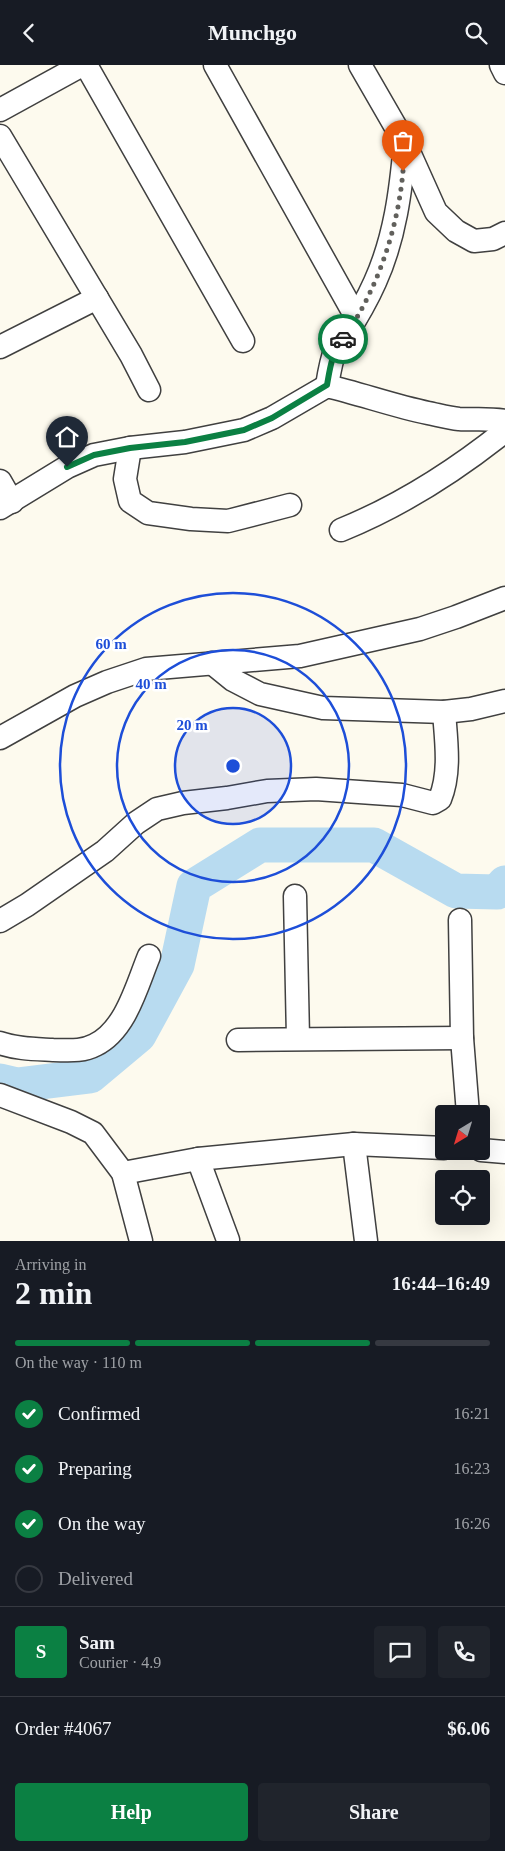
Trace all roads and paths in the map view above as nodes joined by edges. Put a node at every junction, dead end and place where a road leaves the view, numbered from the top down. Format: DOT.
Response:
graph roads {
  1 [pos="82,65"];
  2 [pos="86,65"];
  3 [pos="215,65"];
  4 [pos="500,65"];
  5 [pos="365,67"];
  6 [pos="505,73"];
  7 [pos="0,111"];
  8 [pos="0,136"];
  9 [pos="405,143"];
  10 [pos="505,233"];
  11 [pos="97,298"];
  12 [pos="356,317"];
  13 [pos="243,341"];
  14 [pos="0,347"];
  15 [pos="327,385"];
  16 [pos="149,390"];
  17 [pos="505,421"];
  18 [pos="505,431"];
  19 [pos="130,448"];
  20 [pos="0,481"];
  21 [pos="6,505"];
  22 [pos="290,505"];
  23 [pos="341,530"];
  24 [pos="505,598"];
  25 [pos="212,663"];
  26 [pos="505,701"];
  27 [pos="444,712"];
  28 [pos="0,737"];
  29 [pos="295,896"];
  30 [pos="460,920"];
  31 [pos="0,921"];
  32 [pos="149,956"];
  33 [pos="298,1038"];
  34 [pos="462,1038"];
  35 [pos="238,1040"];
  36 [pos="0,1043"];
  37 [pos="0,1095"];
  38 [pos="467,1105"];
  39 [pos="354,1143"];
  40 [pos="435,1148"];
  41 [pos="490,1151"];
  42 [pos="505,1152"];
  43 [pos="198,1159"];
  44 [pos="123,1173"];
  45 [pos="228,1240"];
  46 [pos="141,1241"];
  47 [pos="366,1241"];
  1 -- 7 [label="street"];
  2 -- 13 [label="street"];
  3 -- 12 [label="street"];
  4 -- 6 [label="street"];
  5 -- 9 [label="street"];
  8 -- 11 [label="street"];
  9 -- 10 [label="street"];
  9 -- 12 [label="street"];
  11 -- 14 [label="street"];
  11 -- 16 [label="street"];
  12 -- 15 [label="street"];
  15 -- 17 [label="street"];
  15 -- 19 [label="street"];
  18 -- 23 [label="street"];
  19 -- 21 [label="street"];
  19 -- 22 [label="street"];
  20 -- 21 [label="street"];
  24 -- 25 [label="street"];
  25 -- 27 [label="street"];
  25 -- 28 [label="street"];
  26 -- 27 [label="street"];
  27 -- 31 [label="street"];
  29 -- 33 [label="street"];
  30 -- 34 [label="street"];
  32 -- 36 [label="street"];
  33 -- 34 [label="street"];
  33 -- 35 [label="street"];
  34 -- 38 [label="street"];
  37 -- 44 [label="street"];
  39 -- 40 [label="street"];
  39 -- 43 [label="street"];
  39 -- 47 [label="street"];
  41 -- 42 [label="street"];
  43 -- 44 [label="street"];
  43 -- 45 [label="street"];
  44 -- 46 [label="street"];
}
